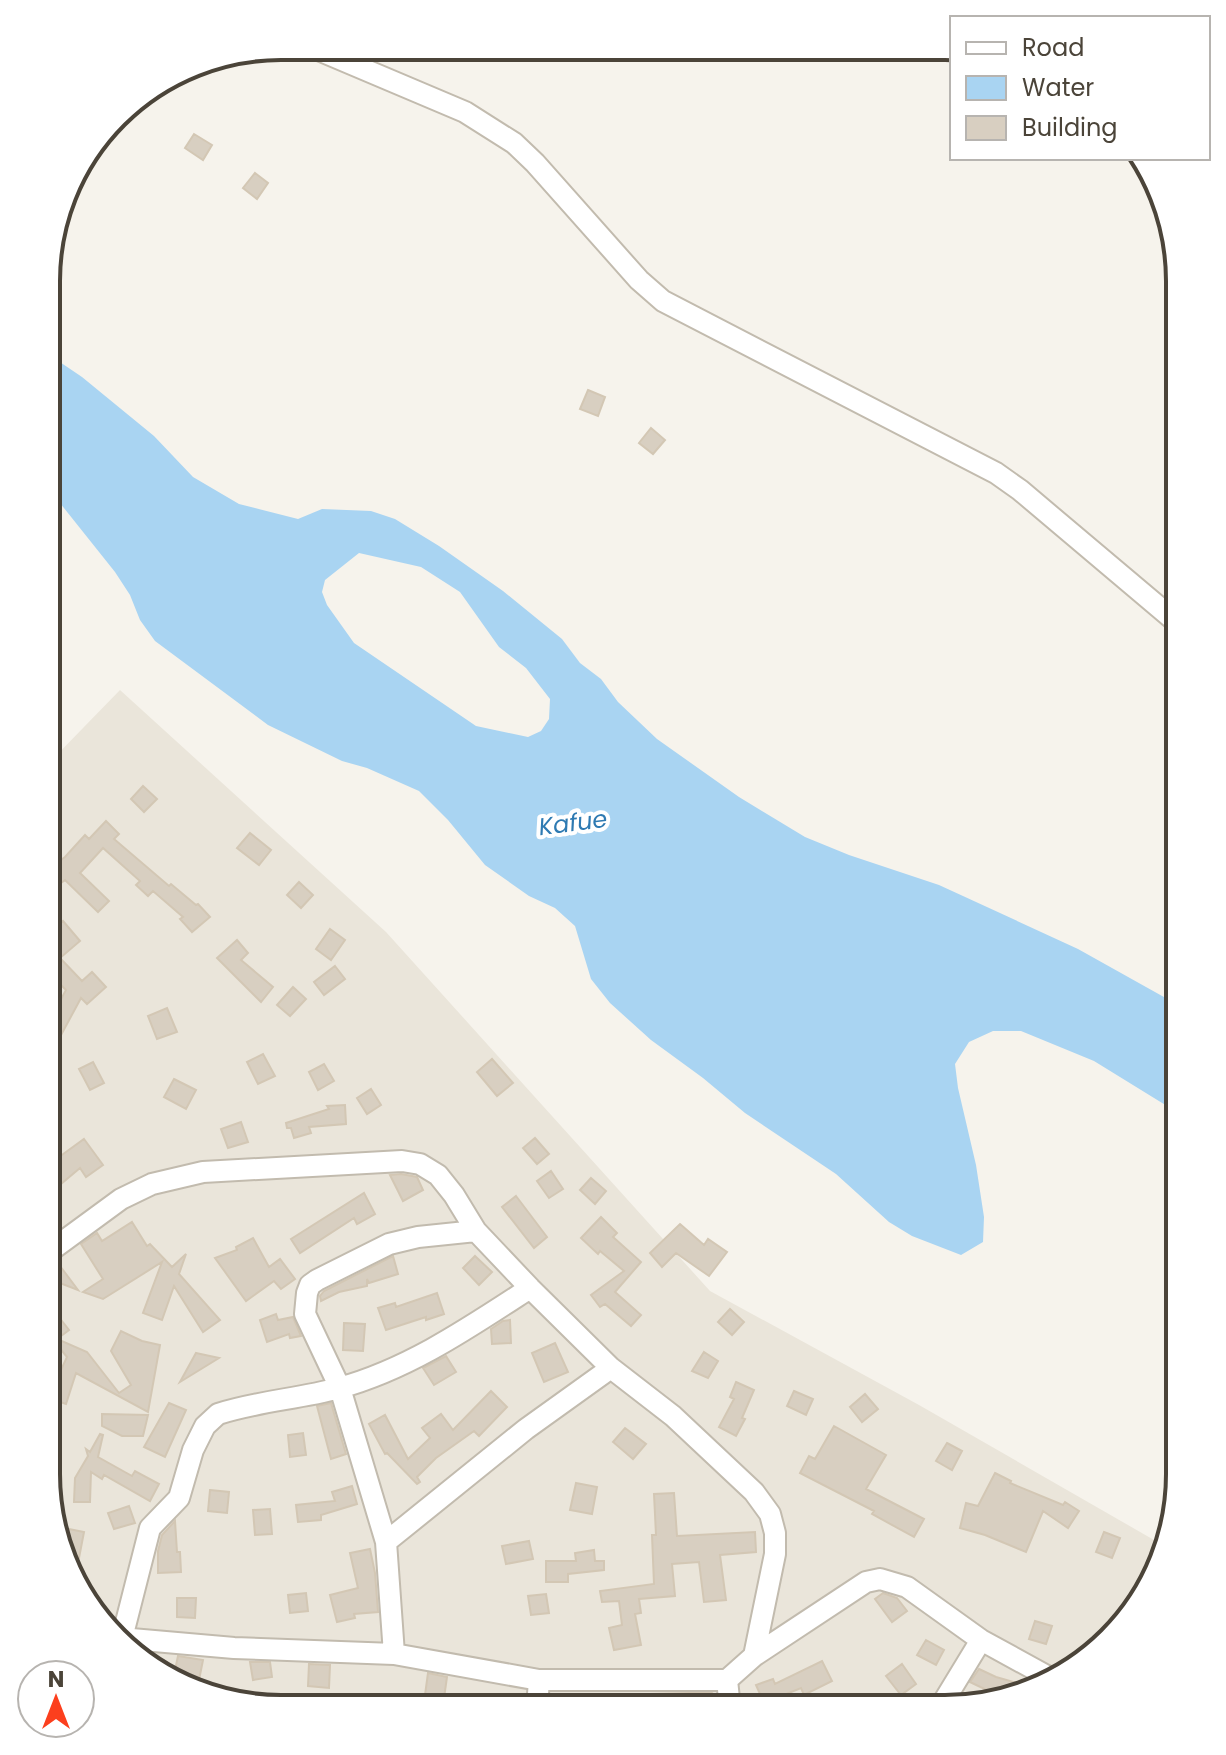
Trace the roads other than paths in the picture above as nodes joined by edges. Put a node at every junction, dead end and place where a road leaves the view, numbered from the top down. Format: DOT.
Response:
graph roads {
  1 [pos="342,60"];
  2 [pos="1166,613"];
  3 [pos="476,1231"];
  4 [pos="60,1244"];
  5 [pos="530,1288"];
  6 [pos="611,1368"];
  7 [pos="340,1388"];
  8 [pos="386,1542"];
  9 [pos="124,1628"];
  10 [pos="136,1639"];
  11 [pos="981,1640"];
  12 [pos="394,1654"];
  13 [pos="754,1656"];
  14 [pos="1041,1673"];
  15 [pos="539,1680"];
  16 [pos="727,1680"];
  17 [pos="538,1695"];
  18 [pos="729,1695"];
  19 [pos="948,1695"];
  1 -- 2 [label="street"];
  3 -- 4 [label="street"];
  3 -- 5 [label="street"];
  3 -- 7 [label="street"];
  5 -- 6 [label="street"];
  5 -- 7 [label="street"];
  6 -- 8 [label="street"];
  6 -- 13 [label="street"];
  7 -- 8 [label="street"];
  7 -- 9 [label="street"];
  8 -- 12 [label="street"];
  10 -- 12 [label="street"];
  11 -- 13 [label="street"];
  11 -- 14 [label="street"];
  11 -- 19 [label="street"];
  12 -- 15 [label="street"];
  13 -- 16 [label="street"];
  15 -- 16 [label="street"];
  15 -- 17 [label="street"];
  16 -- 18 [label="street"];
}
